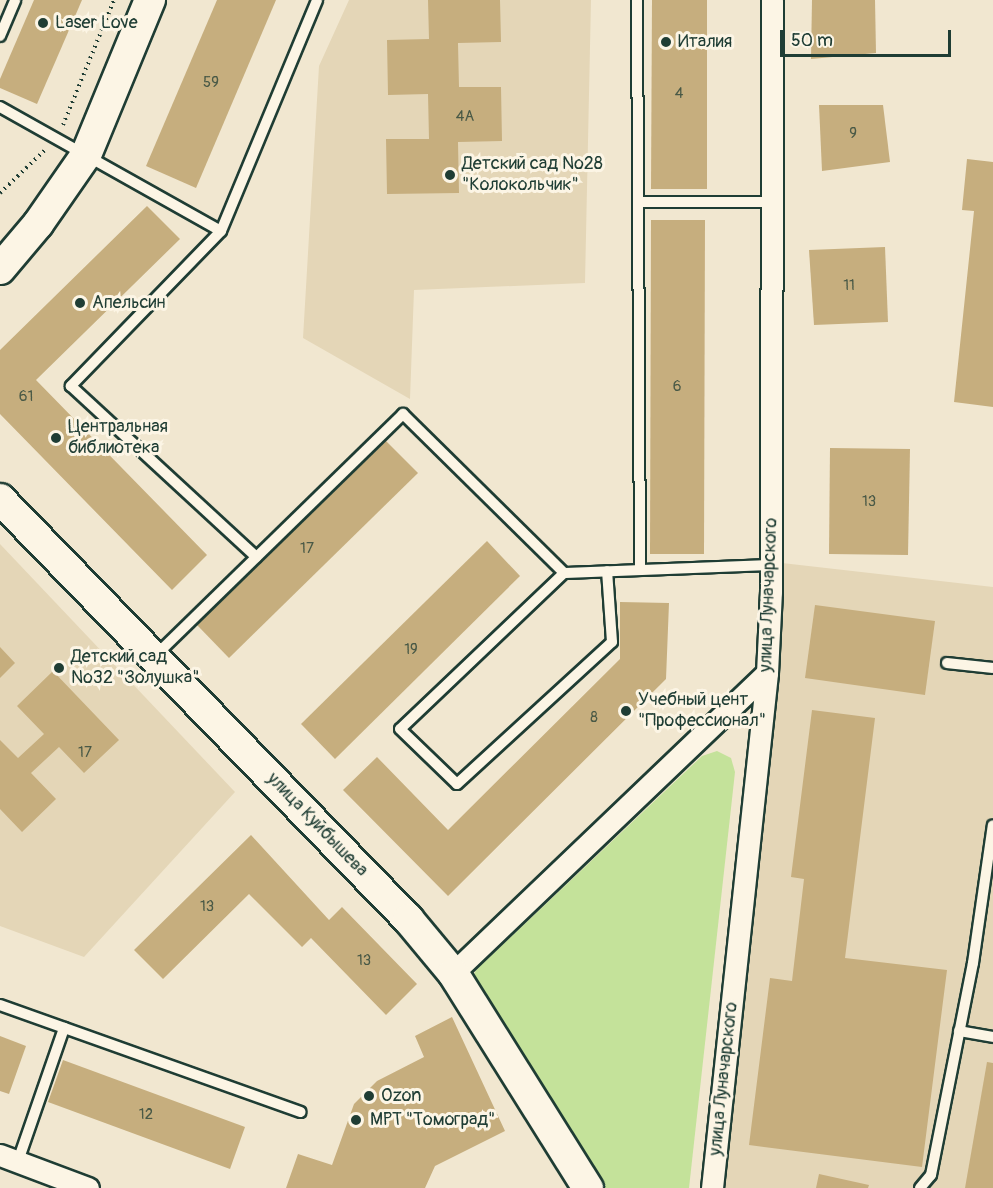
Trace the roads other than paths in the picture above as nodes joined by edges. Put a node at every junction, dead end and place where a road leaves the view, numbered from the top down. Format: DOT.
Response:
graph roads {
  1 [pos="15,0"];
  2 [pos="150,0"];
  3 [pos="316,0"];
  4 [pos="637,0"];
  5 [pos="772,0"];
  6 [pos="0,36"];
  7 [pos="0,107"];
  8 [pos="86,155"];
  9 [pos="638,202"];
  10 [pos="771,202"];
  11 [pos="221,231"];
  12 [pos="0,269"];
  13 [pos="0,499"];
  14 [pos="256,557"];
  15 [pos="771,565"];
  16 [pos="640,570"];
  17 [pos="607,571"];
  18 [pos="564,573"];
  19 [pos="154,658"];
  20 [pos="947,663"];
  21 [pos="993,668"];
  22 [pos="767,673"];
  23 [pos="993,825"];
  24 [pos="453,973"];
  25 [pos="0,1005"];
  26 [pos="64,1028"];
  27 [pos="959,1031"];
  28 [pos="993,1037"];
  29 [pos="301,1112"];
  30 [pos="9,1158"];
  31 [pos="88,1188"];
  32 [pos="588,1188"];
  33 [pos="712,1188"];
  34 [pos="920,1188"];
  1 -- 6 [label="lane"];
  2 -- 8 [label="street"];
  3 -- 11 [label="lane"];
  4 -- 9 [label="lane"];
  5 -- 10 [label="street, улица Луначарского"];
  7 -- 8 [label="lane"];
  8 -- 11 [label="lane"];
  8 -- 12 [label="street"];
  9 -- 10 [label="lane"];
  9 -- 16 [label="lane"];
  10 -- 15 [label="street, улица Луначарского"];
  11 -- 14 [label="lane"];
  13 -- 19 [label="street, улица Куйбышева"];
  14 -- 18 [label="lane"];
  14 -- 19 [label="lane"];
  15 -- 16 [label="lane"];
  15 -- 22 [label="street, улица Луначарского"];
  16 -- 17 [label="lane"];
  17 -- 18 [label="lane"];
  17 -- 18 [label="lane"];
  19 -- 24 [label="street, улица Куйбышева"];
  20 -- 21 [label="lane"];
  22 -- 24 [label="street"];
  22 -- 33 [label="street, улица Луначарского"];
  23 -- 27 [label="lane"];
  24 -- 32 [label="street, улица Куйбышева"];
  25 -- 26 [label="lane"];
  26 -- 29 [label="lane"];
  26 -- 30 [label="lane"];
  27 -- 28 [label="lane"];
  27 -- 34 [label="lane"];
  30 -- 31 [label="street"];
}
